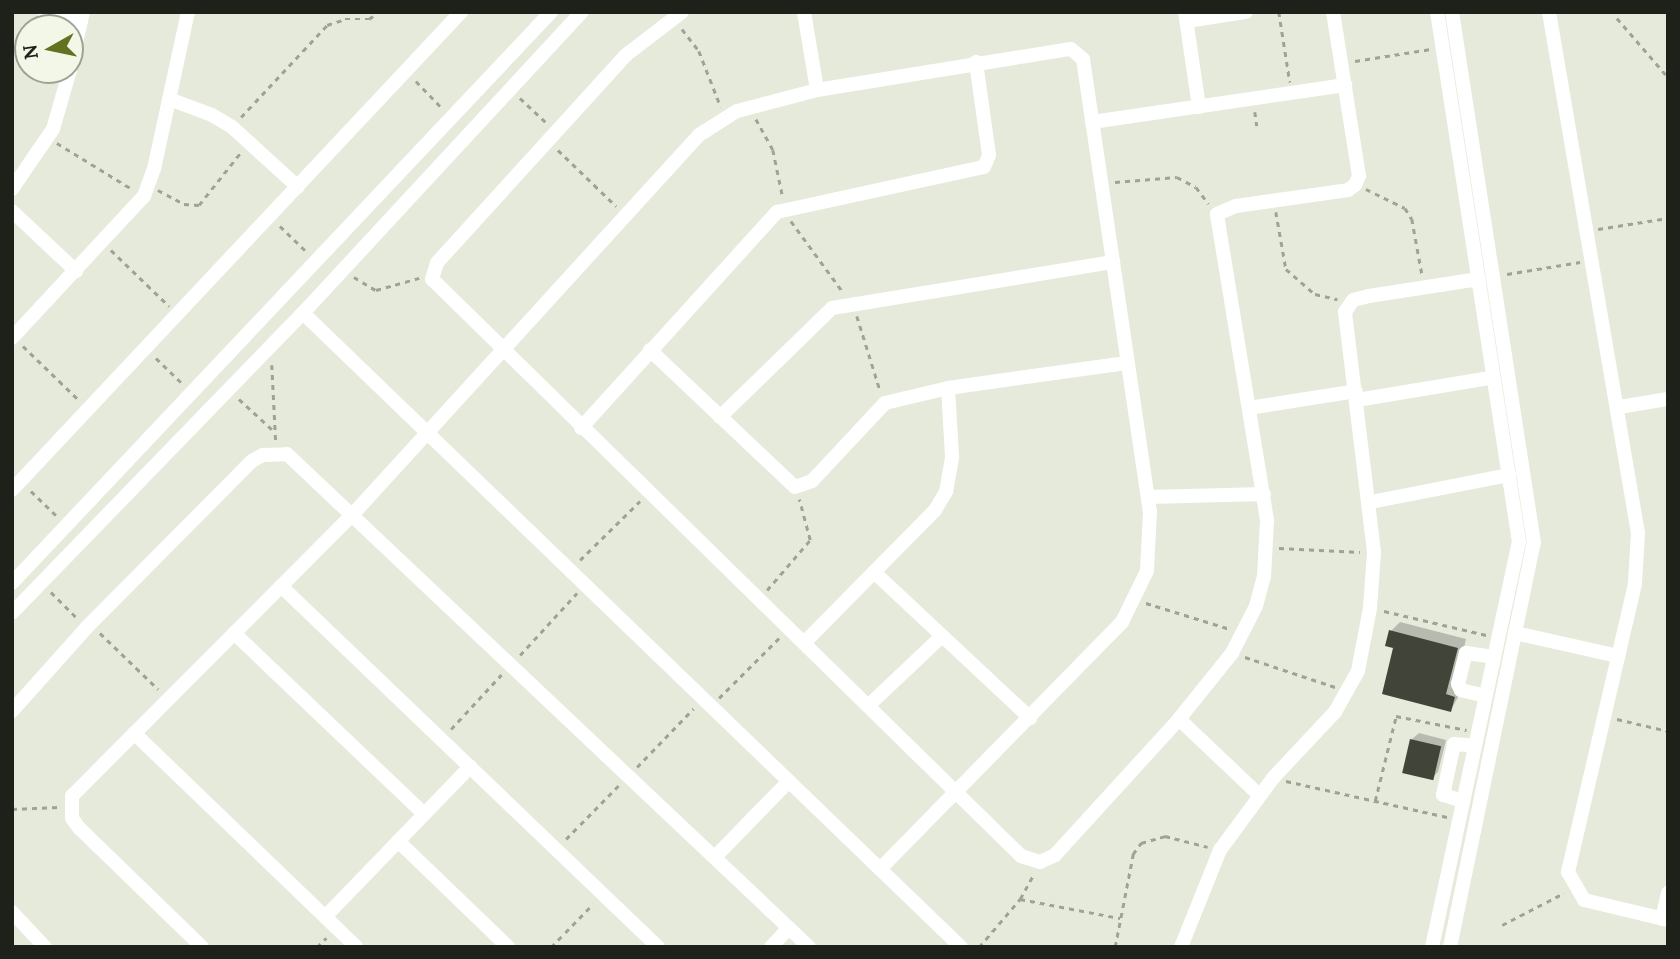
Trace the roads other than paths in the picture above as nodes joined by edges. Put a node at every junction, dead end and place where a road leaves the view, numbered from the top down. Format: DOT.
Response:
graph roads {
  1 [pos="188,12"];
  2 [pos="551,12"];
  3 [pos="582,12"];
  4 [pos="804,12"];
  5 [pos="1246,12"];
  6 [pos="1333,12"];
  7 [pos="1437,12"];
  8 [pos="1452,12"];
  9 [pos="1549,12"];
  10 [pos="458,13"];
  11 [pos="677,15"];
  12 [pos="1186,17"];
  13 [pos="976,62"];
  14 [pos="65,84"];
  15 [pos="1345,85"];
  16 [pos="817,90"];
  17 [pos="169,99"];
  18 [pos="1199,107"];
  19 [pos="1092,122"];
  20 [pos="298,187"];
  21 [pos="12,189"];
  22 [pos="12,211"];
  23 [pos="1112,262"];
  24 [pos="76,271"];
  25 [pos="1486,278"];
  26 [pos="303,313"];
  27 [pos="13,337"];
  28 [pos="502,350"];
  29 [pos="650,350"];
  30 [pos="1126,363"];
  31 [pos="1490,378"];
  32 [pos="948,388"];
  33 [pos="1357,396"];
  34 [pos="1668,399"];
  35 [pos="1619,407"];
  36 [pos="1249,408"];
  37 [pos="720,417"];
  38 [pos="581,428"];
  39 [pos="427,432"];
  40 [pos="1508,475"];
  41 [pos="17,485"];
  42 [pos="1264,494"];
  43 [pos="1148,498"];
  44 [pos="1371,502"];
  45 [pos="354,513"];
  46 [pos="874,572"];
  47 [pos="12,583"];
  48 [pos="281,586"];
  49 [pos="12,613"];
  50 [pos="234,633"];
  51 [pos="1516,633"];
  52 [pos="942,636"];
  53 [pos="804,643"];
  54 [pos="1618,656"];
  55 [pos="1494,657"];
  56 [pos="1486,696"];
  57 [pos="868,706"];
  58 [pos="12,711"];
  59 [pos="1030,718"];
  60 [pos="1180,719"];
  61 [pos="134,733"];
  62 [pos="1477,739"];
  63 [pos="470,767"];
  64 [pos="789,782"];
  65 [pos="957,792"];
  66 [pos="1259,795"];
  67 [pos="1463,801"];
  68 [pos="424,814"];
  69 [pos="398,841"];
  70 [pos="715,857"];
  71 [pos="880,869"];
  72 [pos="1444,889"];
  73 [pos="1668,893"];
  74 [pos="1461,894"];
  75 [pos="12,912"];
  76 [pos="325,917"];
  77 [pos="1665,920"];
  78 [pos="789,928"];
  79 [pos="195,944"];
  80 [pos="45,947"];
  81 [pos="356,947"];
  82 [pos="508,947"];
  83 [pos="658,947"];
  84 [pos="771,947"];
  85 [pos="809,947"];
  86 [pos="961,947"];
  87 [pos="1181,947"];
  88 [pos="1432,947"];
  89 [pos="1450,947"];
  1 -- 17 [label="street"];
  2 -- 47 [label="street"];
  3 -- 26 [label="street"];
  4 -- 16 [label="street"];
  5 -- 12 [label="street"];
  6 -- 15 [label="street"];
  7 -- 25 [label="street"];
  8 -- 25 [label="street"];
  9 -- 35 [label="street"];
  10 -- 20 [label="street"];
  11 -- 28 [label="street"];
  12 -- 18 [label="street"];
  13 -- 16 [label="street"];
  13 -- 19 [label="street"];
  13 -- 29 [label="street"];
  14 -- 21 [label="street"];
  15 -- 18 [label="street"];
  15 -- 36 [label="street"];
  16 -- 28 [label="street"];
  17 -- 20 [label="street"];
  17 -- 24 [label="street"];
  18 -- 19 [label="street"];
  19 -- 23 [label="street"];
  20 -- 41 [label="street"];
  22 -- 24 [label="street"];
  23 -- 30 [label="street"];
  23 -- 37 [label="street"];
  24 -- 27 [label="street"];
  25 -- 31 [label="street"];
  25 -- 33 [label="street"];
  25 -- 51 [label="street"];
  26 -- 39 [label="street"];
  26 -- 49 [label="street"];
  28 -- 38 [label="street"];
  28 -- 39 [label="street"];
  29 -- 37 [label="street"];
  29 -- 38 [label="street"];
  30 -- 32 [label="street"];
  30 -- 43 [label="street"];
  31 -- 33 [label="street"];
  31 -- 40 [label="street"];
  32 -- 37 [label="street"];
  32 -- 46 [label="street"];
  33 -- 36 [label="street"];
  33 -- 44 [label="street"];
  34 -- 35 [label="street"];
  35 -- 54 [label="street"];
  36 -- 42 [label="street"];
  38 -- 53 [label="street"];
  39 -- 45 [label="street"];
  39 -- 64 [label="street"];
  40 -- 44 [label="street"];
  40 -- 55 [label="street"];
  42 -- 43 [label="street"];
  42 -- 60 [label="street"];
  43 -- 59 [label="street"];
  44 -- 66 [label="street"];
  45 -- 48 [label="street"];
  45 -- 58 [label="street"];
  45 -- 70 [label="street"];
  46 -- 52 [label="street"];
  46 -- 53 [label="street"];
  48 -- 50 [label="street"];
  48 -- 63 [label="street"];
  50 -- 61 [label="street"];
  50 -- 68 [label="street"];
  51 -- 54 [label="street"];
  51 -- 74 [label="street"];
  52 -- 57 [label="street"];
  52 -- 59 [label="street"];
  53 -- 57 [label="street"];
  54 -- 77 [label="street"];
  55 -- 56 [label="street"];
  55 -- 56 [label="street"];
  56 -- 62 [label="street"];
  57 -- 65 [label="street"];
  59 -- 65 [label="street"];
  60 -- 65 [label="street"];
  60 -- 66 [label="street"];
  61 -- 76 [label="street"];
  61 -- 79 [label="street"];
  62 -- 67 [label="street"];
  62 -- 67 [label="street"];
  63 -- 68 [label="street"];
  63 -- 83 [label="street"];
  64 -- 70 [label="street"];
  64 -- 71 [label="street"];
  65 -- 71 [label="street"];
  66 -- 87 [label="street"];
  67 -- 72 [label="street"];
  68 -- 69 [label="street"];
  69 -- 76 [label="street"];
  69 -- 82 [label="street"];
  70 -- 78 [label="street"];
  71 -- 86 [label="street"];
  72 -- 74 [label="street"];
  72 -- 88 [label="street"];
  73 -- 77 [label="street"];
  74 -- 89 [label="street"];
  75 -- 80 [label="street"];
  76 -- 81 [label="street"];
  78 -- 84 [label="street"];
  78 -- 85 [label="street"];
}
